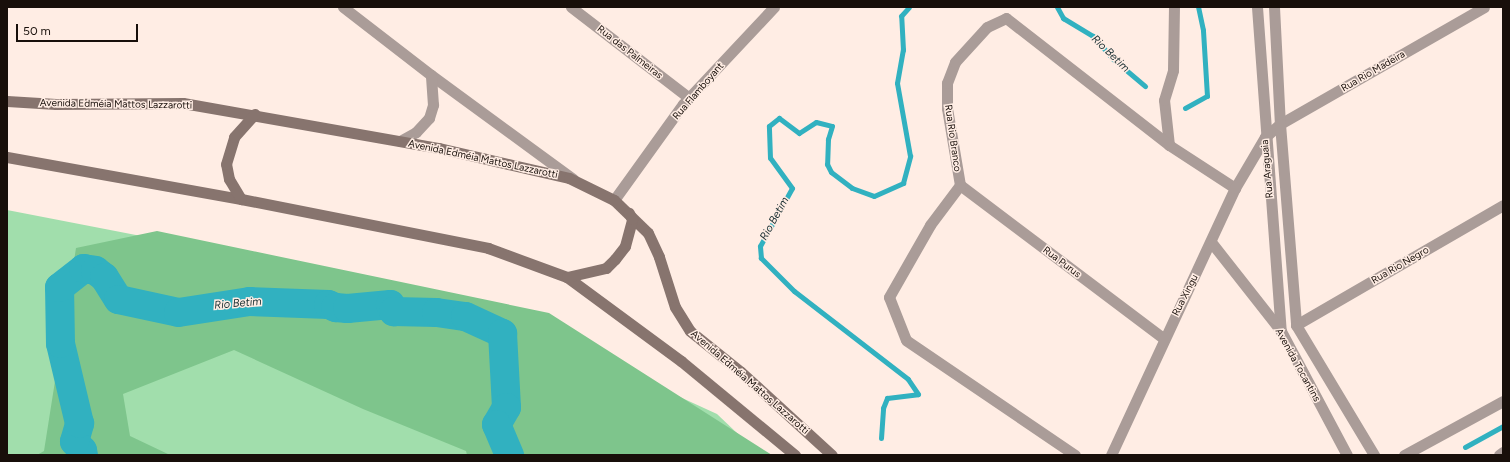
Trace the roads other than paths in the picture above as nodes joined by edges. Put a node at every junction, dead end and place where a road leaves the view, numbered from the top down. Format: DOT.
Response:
graph roads {
  1 [pos="343,7"];
  2 [pos="571,7"];
  3 [pos="1174,7"];
  4 [pos="1257,7"];
  5 [pos="1274,7"];
  6 [pos="1484,7"];
  7 [pos="769,9"];
  8 [pos="431,75"];
  9 [pos="689,98"];
  10 [pos="7,101"];
  11 [pos="255,114"];
  12 [pos="1280,124"];
  13 [pos="1265,137"];
  14 [pos="400,141"];
  15 [pos="1169,145"];
  16 [pos="7,157"];
  17 [pos="577,182"];
  18 [pos="960,185"];
  19 [pos="1235,188"];
  20 [pos="241,199"];
  21 [pos="614,200"];
  22 [pos="1503,205"];
  23 [pos="629,213"];
  24 [pos="1211,242"];
  25 [pos="567,276"];
  26 [pos="1296,325"];
  27 [pos="1281,331"];
  28 [pos="1163,338"];
  29 [pos="1503,401"];
  30 [pos="1503,452"];
  31 [pos="795,455"];
  32 [pos="832,455"];
  33 [pos="1075,455"];
  34 [pos="1111,455"];
  35 [pos="1347,455"];
  36 [pos="1374,455"];
  37 [pos="1404,455"];
  38 [pos="1499,455"];
  1 -- 8 [label="street"];
  2 -- 9 [label="street, Rua das Palmeiras"];
  3 -- 15 [label="street"];
  4 -- 13 [label="street, Rua Araguaia"];
  5 -- 12 [label="street, Rua Araguaia"];
  6 -- 12 [label="street, Rua Rio Madeira"];
  7 -- 9 [label="street, Rua Flamboyant"];
  8 -- 14 [label="street"];
  8 -- 17 [label="street"];
  9 -- 21 [label="street, Rua Flamboyant"];
  10 -- 11 [label="main road, Avenida Edméia Mattos Lazzarotti"];
  11 -- 14 [label="main road, Avenida Edméia Mattos Lazzarotti"];
  11 -- 20 [label="main road"];
  12 -- 13 [label="street, Rua Rio Madeira"];
  12 -- 26 [label="street, Rua Araguaia"];
  13 -- 19 [label="street, Rua Xingu"];
  13 -- 27 [label="street, Rua Araguaia"];
  14 -- 17 [label="main road, Avenida Edméia Mattos Lazzarotti"];
  15 -- 18 [label="street, Rua Rio Branco"];
  15 -- 19 [label="street, Rua Rio Branco"];
  16 -- 20 [label="main road"];
  17 -- 21 [label="main road, Avenida Edméia Mattos Lazzarotti"];
  18 -- 28 [label="street, Rua Purus"];
  18 -- 33 [label="street, Rua Rio Branco"];
  19 -- 24 [label="street, Rua Xingu"];
  20 -- 25 [label="main road"];
  21 -- 23 [label="main road, Avenida Edméia Mattos Lazzarotti"];
  22 -- 26 [label="street, Rua Rio Negro"];
  23 -- 25 [label="main road"];
  23 -- 32 [label="main road, Avenida Edméia Mattos Lazzarotti"];
  24 -- 27 [label="street, Avenida Tocantins"];
  24 -- 28 [label="street, Rua Xingu"];
  25 -- 31 [label="main road"];
  26 -- 36 [label="street, Avenida Tocantins"];
  27 -- 35 [label="street, Avenida Tocantins"];
  28 -- 34 [label="street, Rua Xingu"];
  29 -- 37 [label="street"];
  30 -- 38 [label="street"];
}
